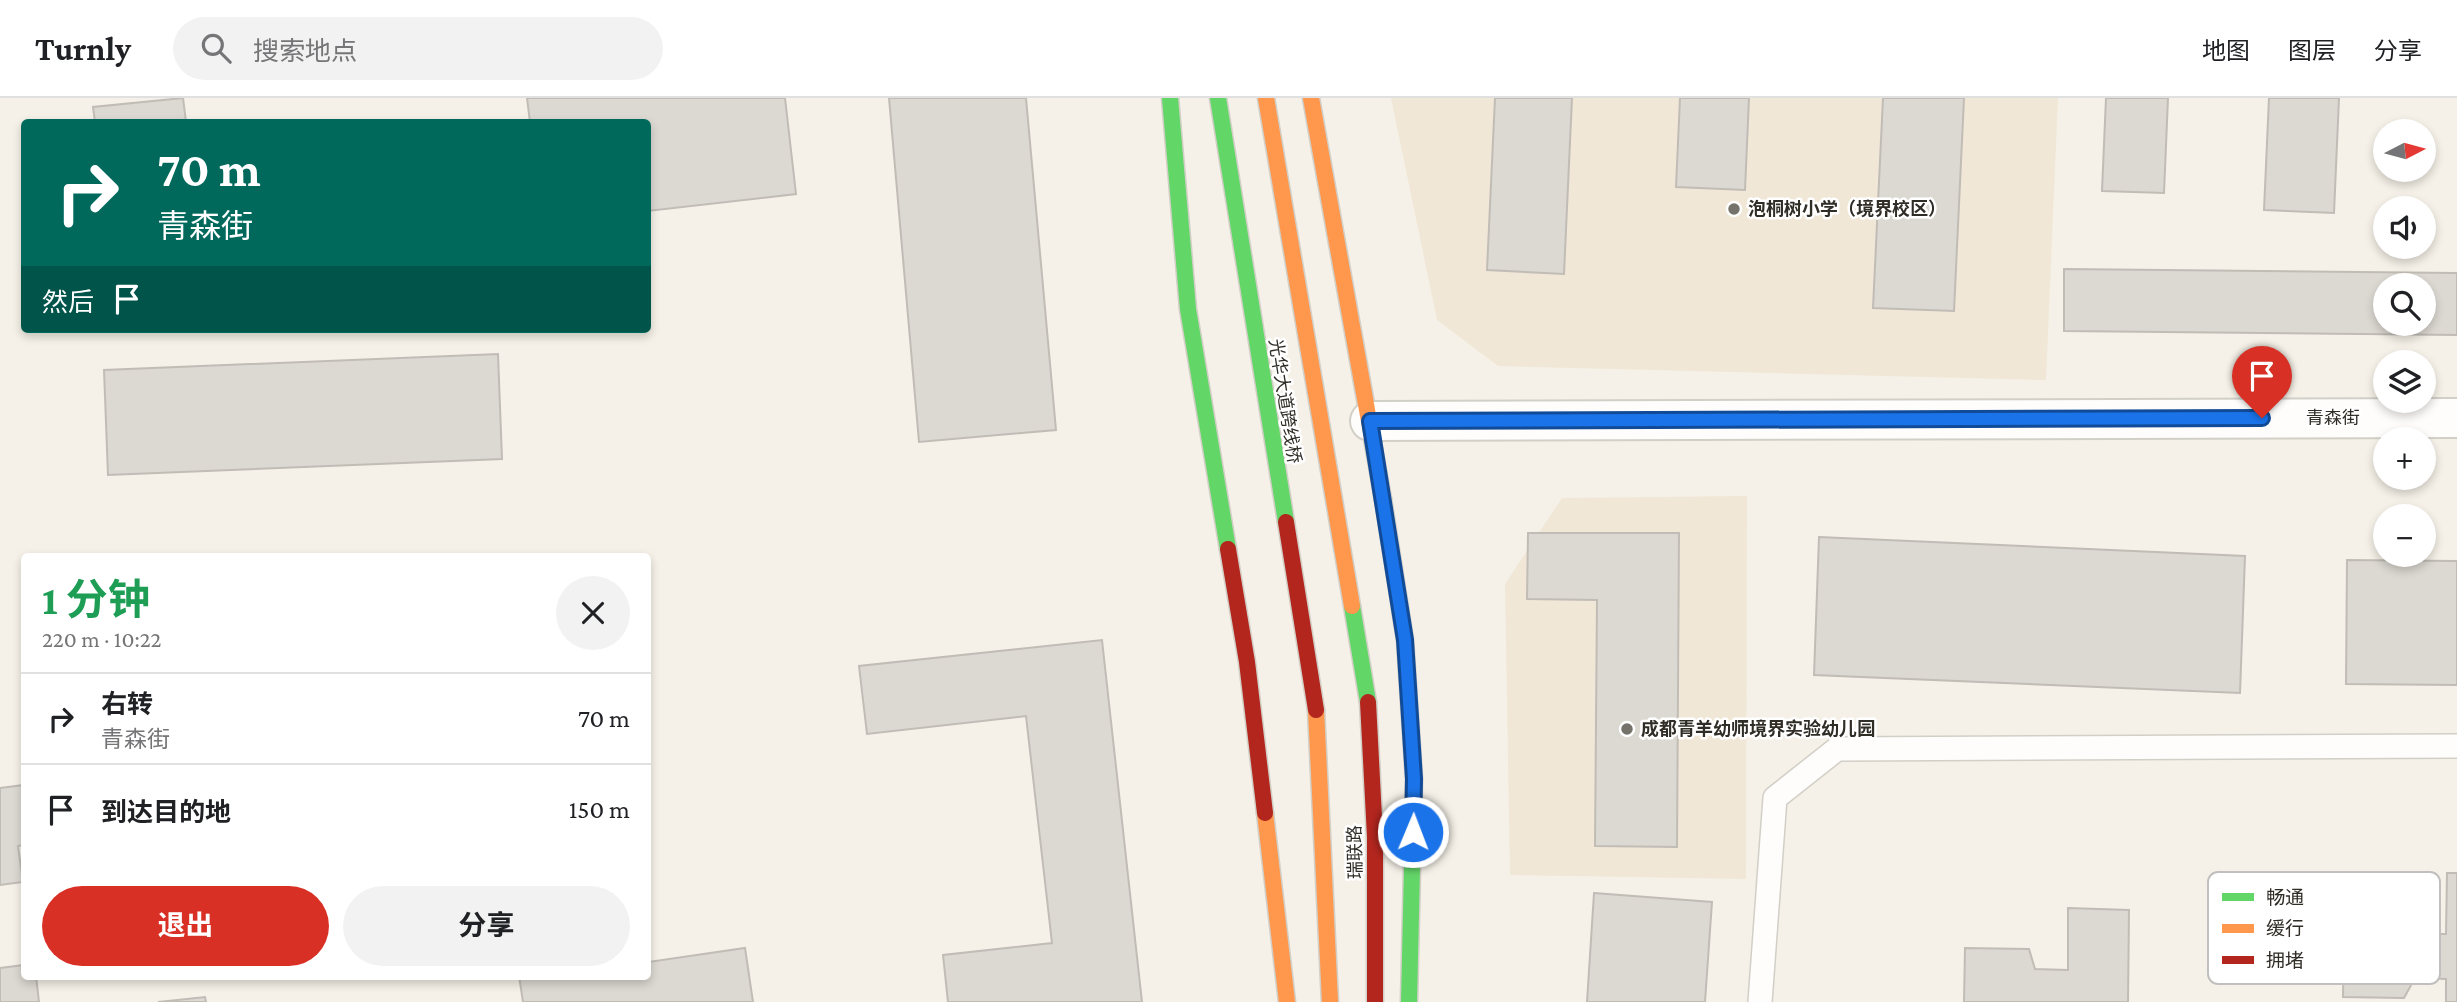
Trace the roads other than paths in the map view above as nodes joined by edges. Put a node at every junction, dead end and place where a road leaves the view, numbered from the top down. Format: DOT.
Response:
graph roads {
  1 [pos="1170,98"];
  2 [pos="1218,98"];
  3 [pos="1266,98"];
  4 [pos="1311,98"];
  5 [pos="2457,418"];
  6 [pos="1370,421"];
  7 [pos="1368,702"];
  8 [pos="1316,710"];
  9 [pos="2457,746"];
  10 [pos="1287,1002"];
  11 [pos="1330,1002"];
  12 [pos="1375,1002"];
  13 [pos="1409,1002"];
  14 [pos="1760,1002"];
  1 -- 10 [label="main road"];
  2 -- 8 [label="main road, 光华大道跨线桥"];
  3 -- 7 [label="main road, 光华大道跨线桥"];
  4 -- 6 [label="main road"];
  5 -- 6 [label="street, 青森街"];
  6 -- 13 [label="main road"];
  7 -- 12 [label="main road, 瑞联路"];
  8 -- 11 [label="main road, 瑞联路"];
  9 -- 14 [label="lane"];
}
